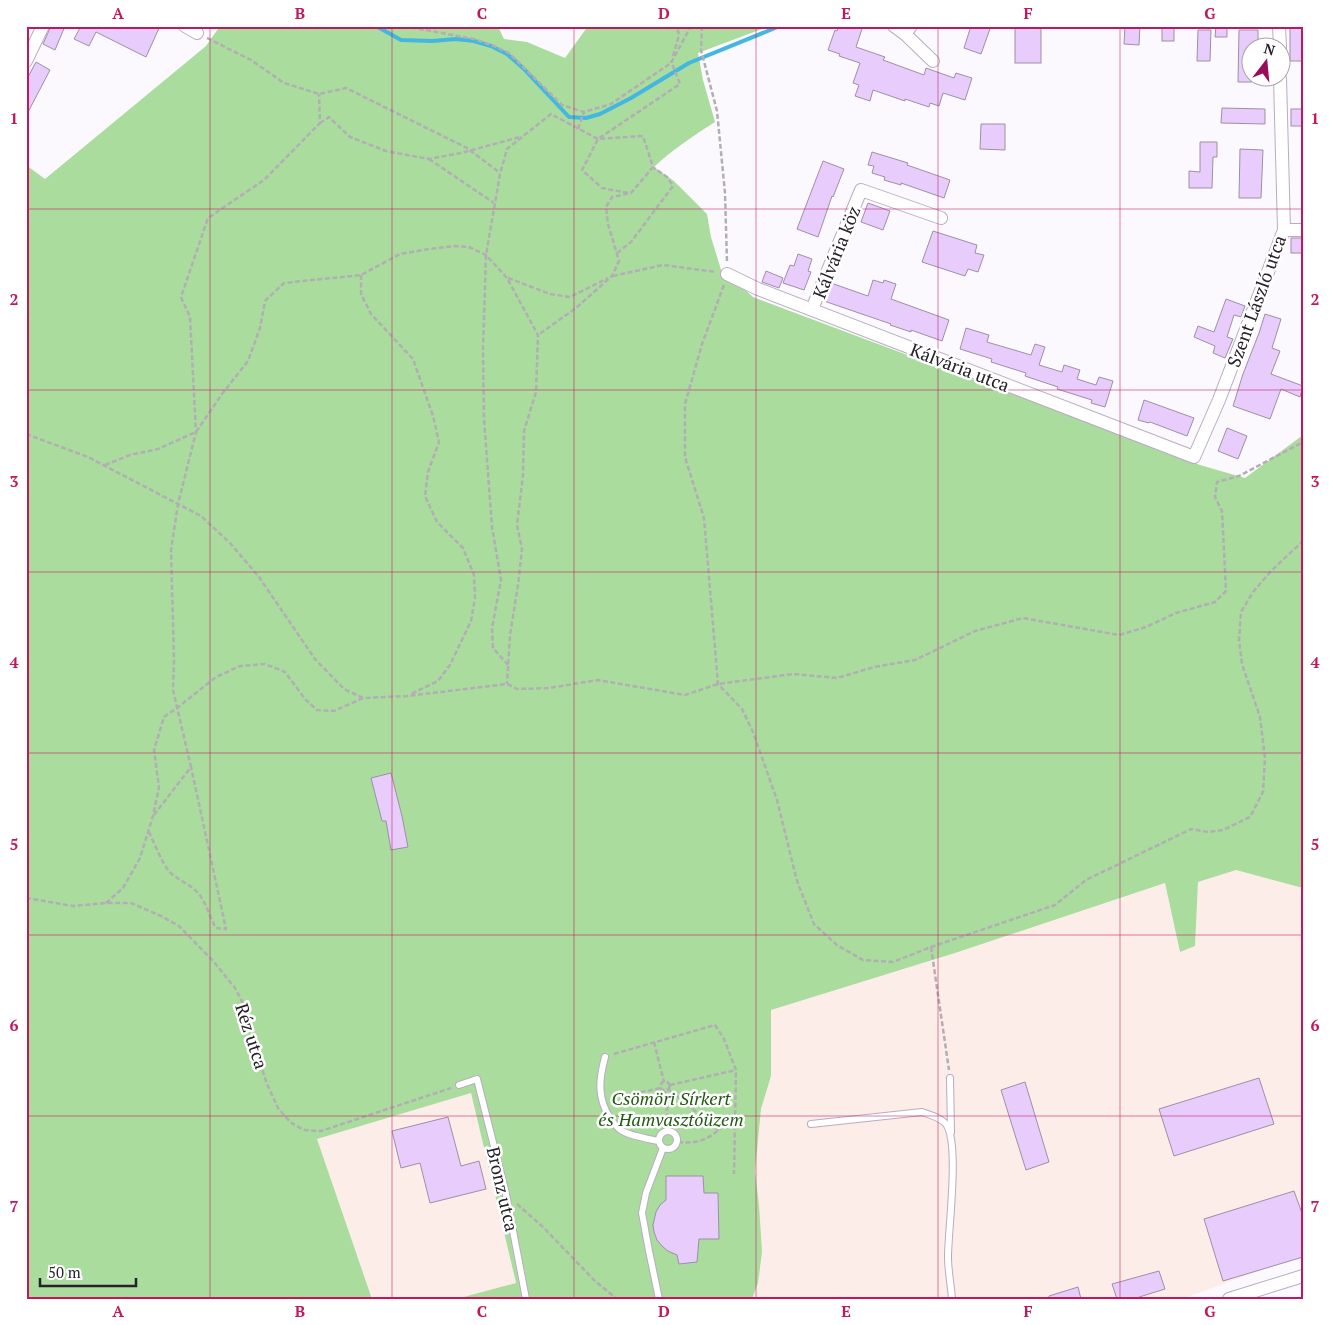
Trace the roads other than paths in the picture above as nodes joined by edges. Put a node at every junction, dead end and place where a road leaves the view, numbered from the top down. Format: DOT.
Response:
graph roads {
  1 [pos="43,26"];
  2 [pos="185,26"];
  3 [pos="894,26"];
  4 [pos="908,30"];
  5 [pos="197,33"];
  6 [pos="26,61"];
  7 [pos="933,61"];
  8 [pos="1280,88"];
  9 [pos="941,218"];
  10 [pos="1284,230"];
  11 [pos="1303,230"];
  12 [pos="728,274"];
  13 [pos="812,309"];
  14 [pos="1194,457"];
  15 [pos="605,1057"];
  16 [pos="950,1078"];
  17 [pos="459,1085"];
  18 [pos="811,1124"];
  19 [pos="951,1136"];
  20 [pos="658,1141"];
  21 [pos="663,1148"];
  22 [pos="1303,1276"];
  23 [pos="526,1299"];
  24 [pos="659,1299"];
  25 [pos="952,1299"];
  26 [pos="1229,1299"];
  1 -- 6 [label="street"];
  2 -- 5 [label="street"];
  3 -- 4 [label="street"];
  4 -- 7 [label="street"];
  8 -- 10 [label="street, Szent László utca"];
  9 -- 13 [label="street, Kálvária köz"];
  10 -- 11 [label="street"];
  10 -- 14 [label="street, Szent László utca"];
  12 -- 13 [label="street, Kálvária utca"];
  13 -- 14 [label="street, Kálvária utca"];
  15 -- 20 [label="lane"];
  16 -- 19 [label="lane"];
  17 -- 23 [label="lane, Bronz utca"];
  18 -- 19 [label="lane"];
  19 -- 25 [label="lane"];
  20 -- 21 [label="lane"];
  20 -- 21 [label="lane"];
  21 -- 24 [label="lane"];
  22 -- 26 [label="street"];
}
